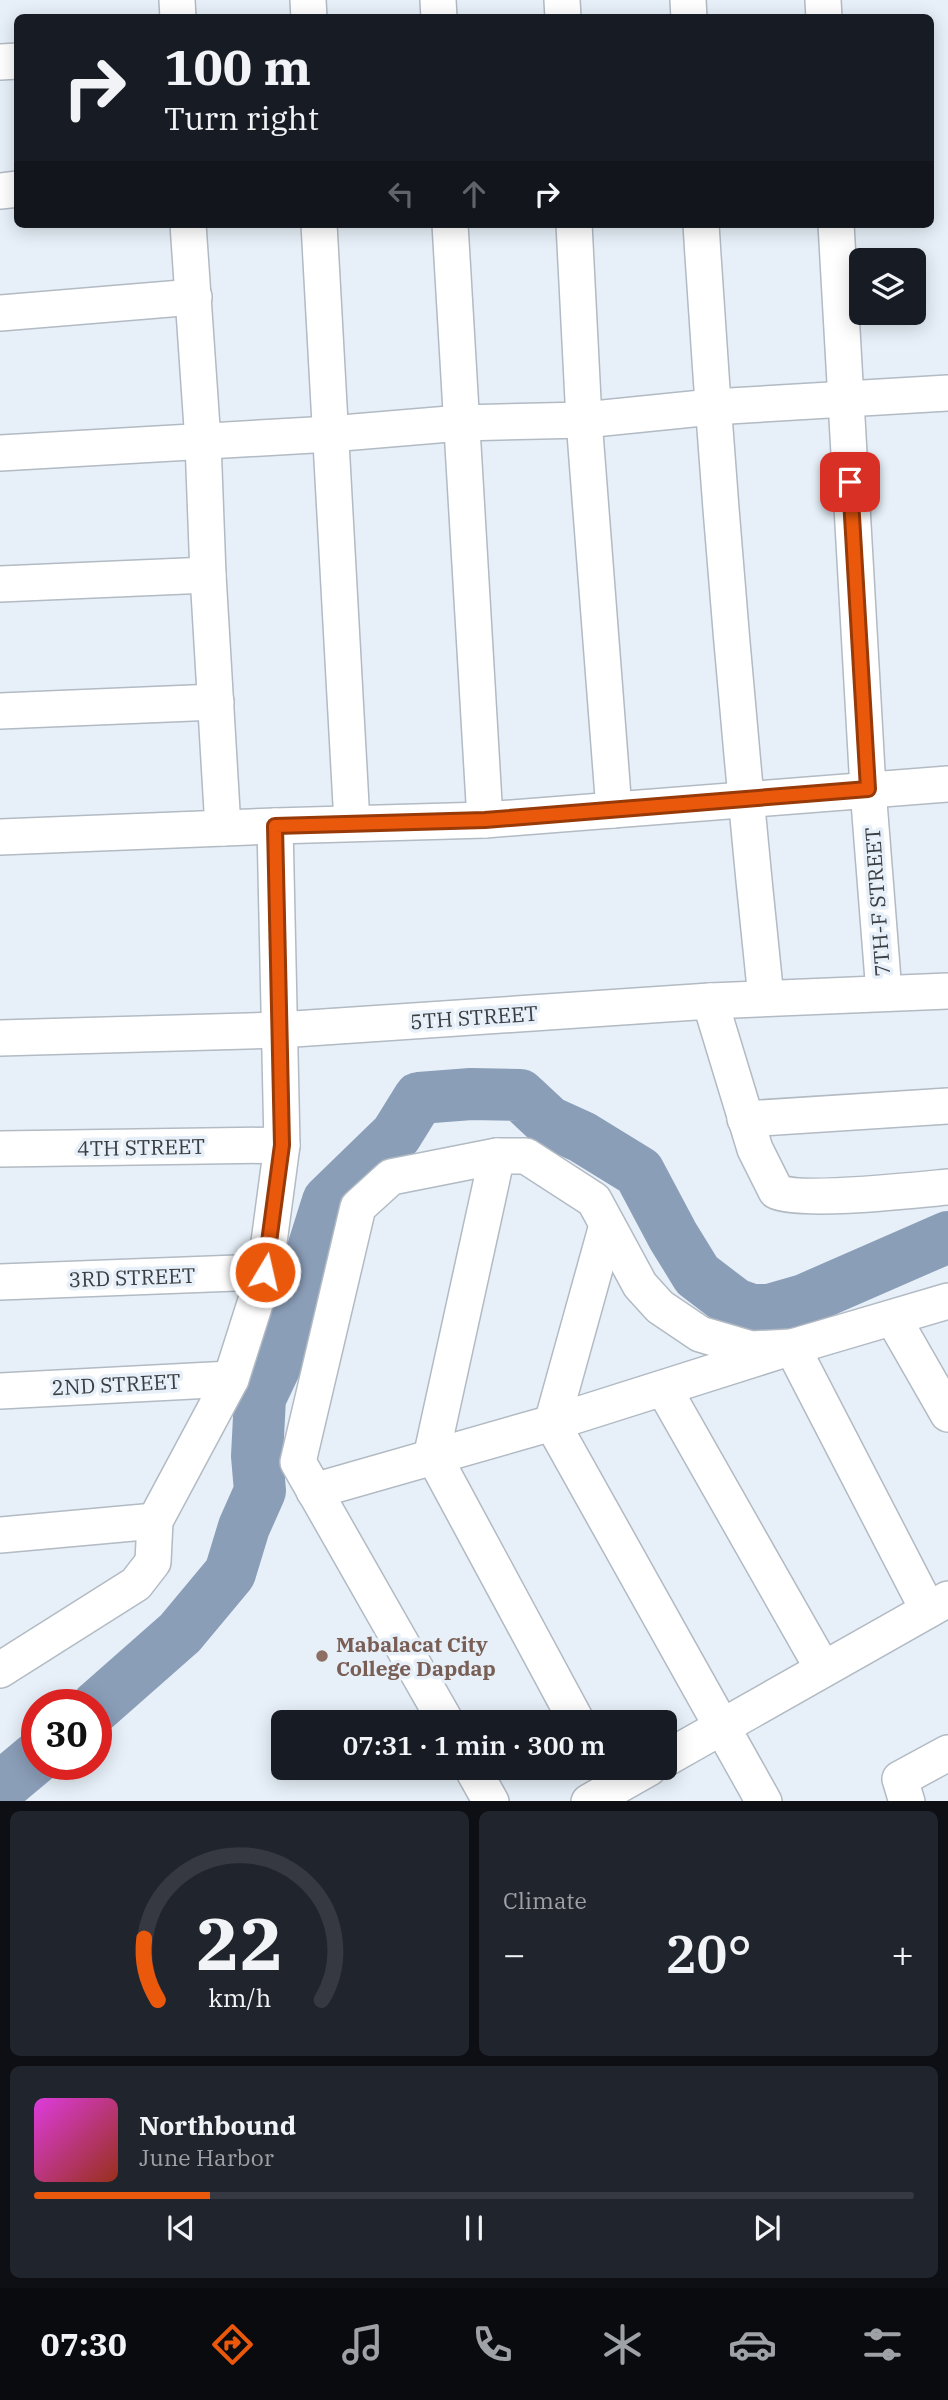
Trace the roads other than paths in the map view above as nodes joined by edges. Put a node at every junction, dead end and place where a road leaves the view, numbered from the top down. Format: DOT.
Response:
graph roads {
  1 [pos="188,228"];
  2 [pos="319,228"];
  3 [pos="450,228"];
  4 [pos="574,228"];
  5 [pos="701,228"];
  6 [pos="836,228"];
  7 [pos="194,297"];
  8 [pos="0,313"];
  9 [pos="948,393"];
  10 [pos="846,398"];
  11 [pos="712,407"];
  12 [pos="584,419"];
  13 [pos="461,423"];
  14 [pos="330,434"];
  15 [pos="203,442"];
  16 [pos="0,453"];
  17 [pos="208,575"];
  18 [pos="0,584"];
  19 [pos="216,702"];
  20 [pos="0,710"];
  21 [pos="948,784"];
  22 [pos="868,789"];
  23 [pos="745,798"];
  24 [pos="614,810"];
  25 [pos="485,820"];
  26 [pos="352,823"];
  27 [pos="275,826"];
  28 [pos="223,828"];
  29 [pos="0,837"];
  30 [pos="948,991"];
  31 [pos="884,993"];
  32 [pos="765,999"];
  33 [pos="710,1001"];
  34 [pos="279,1030"];
  35 [pos="0,1038"];
  36 [pos="948,1105"];
  37 [pos="745,1119"];
  38 [pos="282,1145"];
  39 [pos="0,1149"];
  40 [pos="497,1156"];
  41 [pos="948,1187"];
  42 [pos="607,1225"];
  43 [pos="265,1272"];
  44 [pos="0,1282"];
  45 [pos="948,1301"];
  46 [pos="893,1318"];
  47 [pos="792,1347"];
  48 [pos="231,1379"];
  49 [pos="664,1389"];
  50 [pos="0,1391"];
  51 [pos="948,1414"];
  52 [pos="552,1423"];
  53 [pos="435,1458"];
  54 [pos="314,1491"];
  55 [pos="155,1521"];
  56 [pos="0,1535"];
  57 [pos="938,1604"];
  58 [pos="823,1669"];
  59 [pos="0,1670"];
  60 [pos="439,1710"];
  61 [pos="570,1710"];
  62 [pos="721,1727"];
  63 [pos="677,1752"];
  64 [pos="948,1753"];
  65 [pos="479,1780"];
  66 [pos="491,1801"];
  67 [pos="764,1801"];
  68 [pos="907,1801"];
  1 -- 7 [label="street"];
  2 -- 14 [label="street"];
  3 -- 13 [label="street"];
  4 -- 12 [label="street"];
  5 -- 11 [label="street"];
  6 -- 10 [label="street, 7TH-F STREET"];
  7 -- 8 [label="street"];
  7 -- 15 [label="street"];
  9 -- 10 [label="street"];
  10 -- 11 [label="street"];
  10 -- 22 [label="street, 7TH-F STREET"];
  11 -- 12 [label="street"];
  11 -- 23 [label="street"];
  12 -- 13 [label="street"];
  12 -- 24 [label="street"];
  13 -- 14 [label="street"];
  13 -- 25 [label="street"];
  14 -- 15 [label="street"];
  14 -- 26 [label="street"];
  15 -- 16 [label="street"];
  15 -- 17 [label="street"];
  17 -- 18 [label="street"];
  17 -- 19 [label="street"];
  19 -- 20 [label="street"];
  19 -- 28 [label="street"];
  21 -- 22 [label="street"];
  22 -- 23 [label="street"];
  22 -- 31 [label="street, 7TH-F STREET"];
  23 -- 24 [label="street"];
  23 -- 32 [label="street"];
  24 -- 25 [label="street"];
  25 -- 26 [label="street"];
  26 -- 27 [label="street"];
  27 -- 28 [label="street"];
  27 -- 34 [label="street"];
  28 -- 29 [label="street"];
  30 -- 31 [label="street, 5TH STREET"];
  31 -- 32 [label="street, 5TH STREET"];
  32 -- 33 [label="street, 5TH STREET"];
  33 -- 34 [label="street, 5TH STREET"];
  33 -- 37 [label="street"];
  34 -- 35 [label="street, 5TH STREET"];
  34 -- 38 [label="street"];
  36 -- 37 [label="street"];
  37 -- 41 [label="street"];
  38 -- 39 [label="street, 4TH STREET"];
  38 -- 43 [label="street"];
  40 -- 42 [label="street"];
  40 -- 53 [label="street"];
  40 -- 54 [label="street"];
  42 -- 47 [label="street"];
  42 -- 52 [label="street"];
  43 -- 44 [label="street, 3RD STREET"];
  43 -- 48 [label="street"];
  45 -- 46 [label="street"];
  46 -- 47 [label="street"];
  46 -- 51 [label="street"];
  47 -- 49 [label="street"];
  47 -- 57 [label="street"];
  48 -- 50 [label="street, 2ND STREET"];
  48 -- 55 [label="street"];
  49 -- 52 [label="street"];
  49 -- 58 [label="street"];
  52 -- 53 [label="street"];
  52 -- 62 [label="street"];
  53 -- 54 [label="street"];
  53 -- 61 [label="street"];
  54 -- 60 [label="street"];
  55 -- 56 [label="street"];
  55 -- 59 [label="street"];
  57 -- 58 [label="street"];
  58 -- 62 [label="street"];
  62 -- 63 [label="street"];
  62 -- 67 [label="street"];
  64 -- 68 [label="street"];
  65 -- 66 [label="street"];
}
